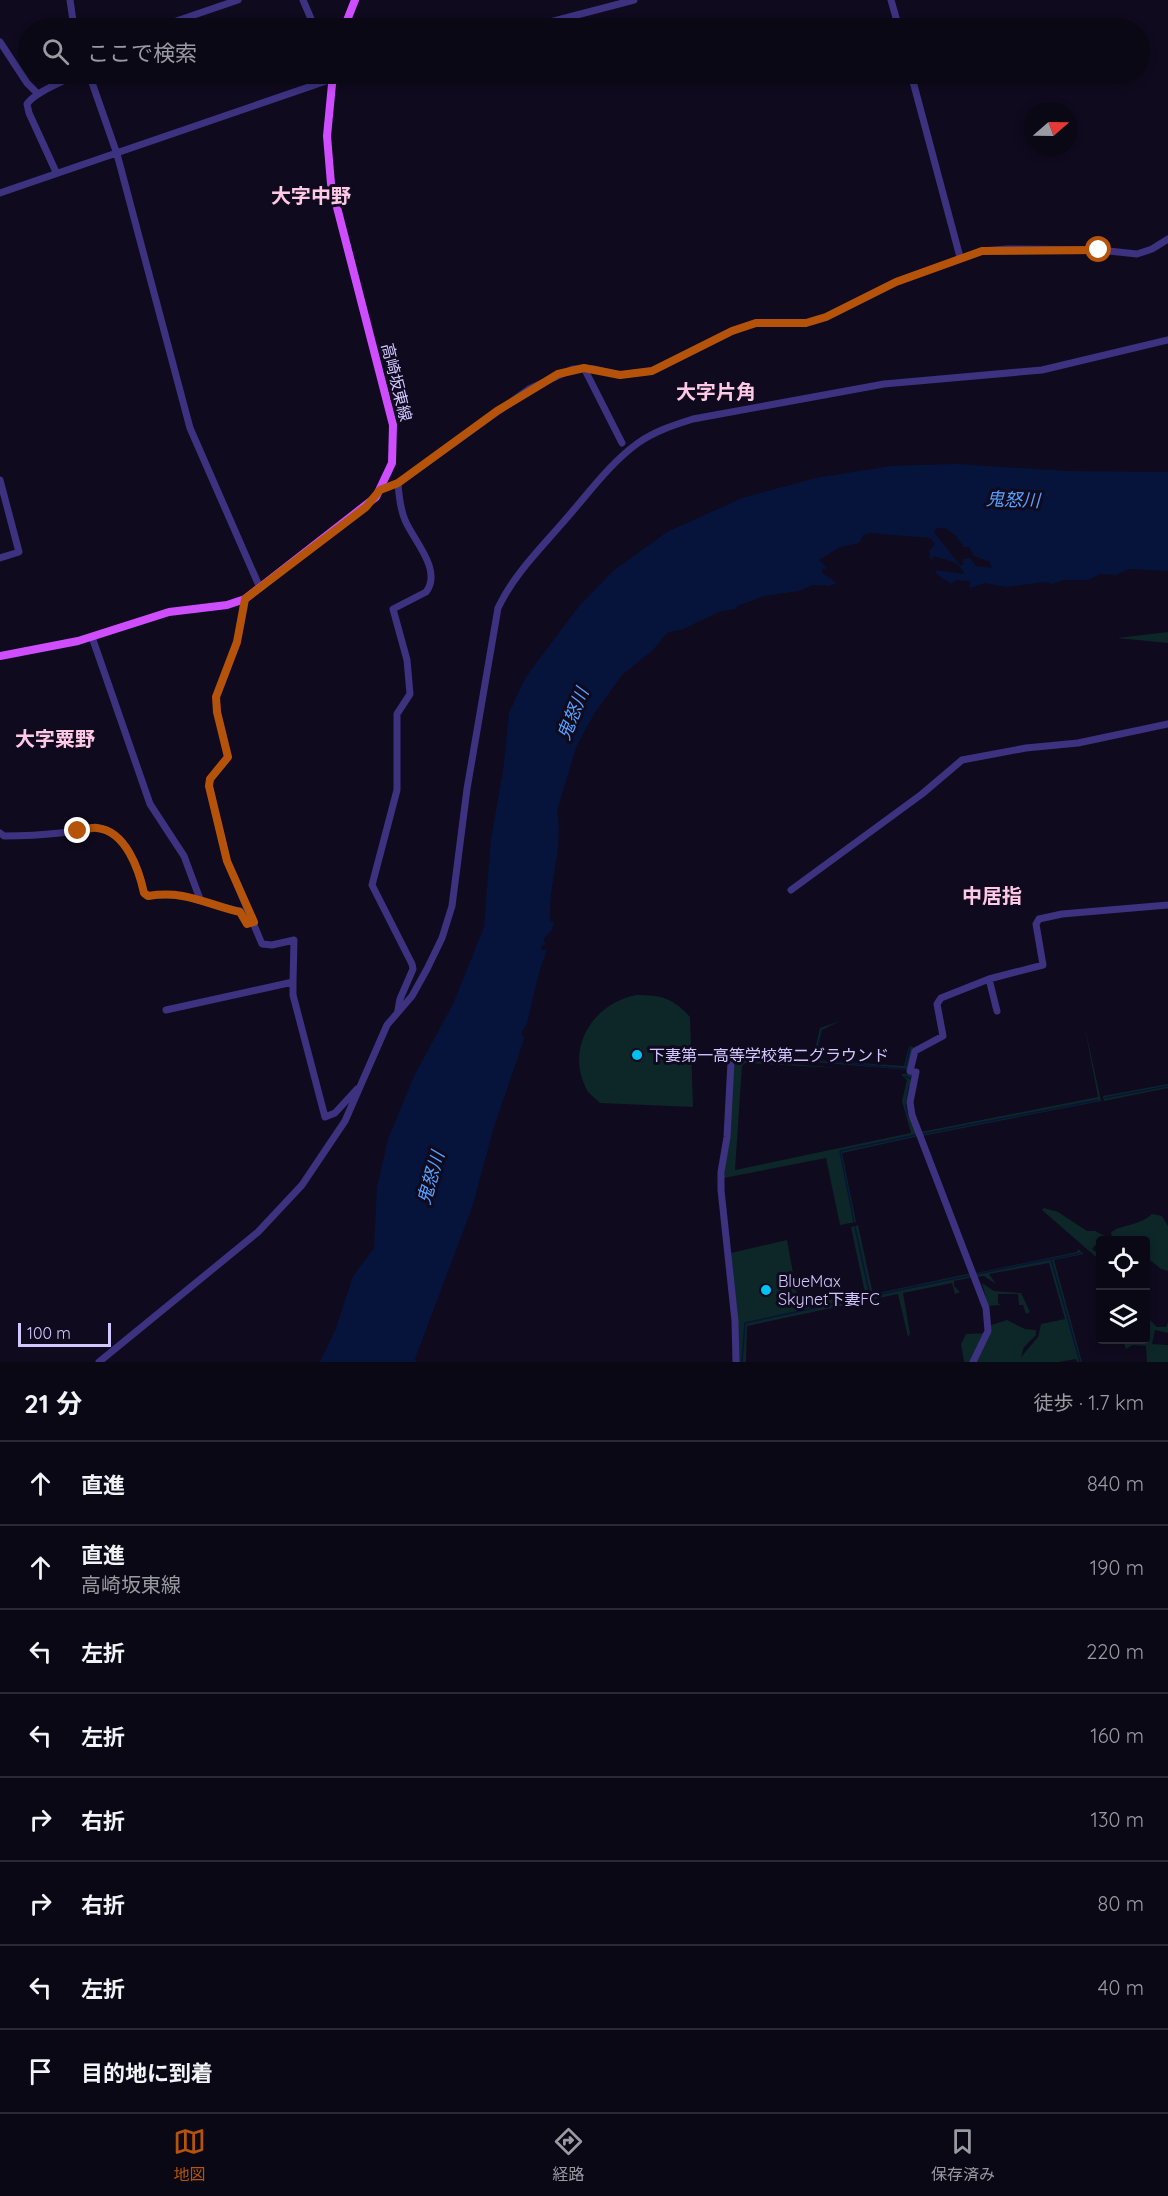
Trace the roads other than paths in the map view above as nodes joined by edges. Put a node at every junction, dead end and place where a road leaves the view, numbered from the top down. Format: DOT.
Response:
graph roads {
  1 [pos="70,0"];
  2 [pos="238,0"];
  3 [pos="303,0"];
  4 [pos="355,0"];
  5 [pos="634,0"];
  6 [pos="891,0"];
  7 [pos="73,18"];
  8 [pos="185,18"];
  9 [pos="311,18"];
  10 [pos="348,18"];
  11 [pos="565,18"];
  12 [pos="896,18"];
  13 [pos="0,42"];
  14 [pos="18,69"];
  15 [pos="28,84"];
  16 [pos="59,84"];
  17 [pos="92,84"];
  18 [pos="310,84"];
  19 [pos="331,84"];
  20 [pos="914,84"];
  21 [pos="37,93"];
  22 [pos="117,154"];
  23 [pos="56,172"];
  24 [pos="0,193"];
  25 [pos="1168,239"];
  26 [pos="960,257"];
  27 [pos="1168,340"];
  28 [pos="584,368"];
  29 [pos="621,443"];
  30 [pos="0,480"];
  31 [pos="398,483"];
  32 [pos="380,490"];
  33 [pos="0,558"];
  34 [pos="260,588"];
  35 [pos="245,599"];
  36 [pos="92,637"];
  37 [pos="0,656"];
  38 [pos="1168,724"];
  39 [pos="0,833"];
  40 [pos="790,890"];
  41 [pos="200,899"];
  42 [pos="1168,905"];
  43 [pos="254,922"];
  44 [pos="989,979"];
  45 [pos="293,982"];
  46 [pos="166,1010"];
  47 [pos="398,1011"];
  48 [pos="997,1011"];
  49 [pos="731,1062"];
  50 [pos="363,1083"];
  51 [pos="99,1362"];
  52 [pos="736,1362"];
  53 [pos="973,1362"];
  1 -- 7 [label="street"];
  2 -- 8 [label="street"];
  3 -- 9 [label="street"];
  4 -- 10 [label="main road"];
  5 -- 11 [label="street"];
  6 -- 12 [label="street"];
  13 -- 14 [label="street"];
  15 -- 21 [label="street"];
  16 -- 21 [label="street"];
  17 -- 22 [label="street"];
  18 -- 22 [label="street"];
  19 -- 32 [label="main road, 高崎坂東線"];
  20 -- 26 [label="street"];
  21 -- 23 [label="street"];
  22 -- 23 [label="street"];
  22 -- 34 [label="street"];
  23 -- 24 [label="street"];
  25 -- 26 [label="street"];
  26 -- 28 [label="street"];
  27 -- 47 [label="street"];
  28 -- 29 [label="street"];
  28 -- 31 [label="street"];
  30 -- 33 [label="street"];
  31 -- 32 [label="street"];
  31 -- 47 [label="street"];
  32 -- 34 [label="main road, 高崎坂東線"];
  34 -- 35 [label="main road, 高崎坂東線"];
  35 -- 36 [label="main road, 高崎坂東線"];
  35 -- 43 [label="street"];
  36 -- 37 [label="main road, 高崎坂東線"];
  36 -- 41 [label="street"];
  38 -- 40 [label="street"];
  39 -- 41 [label="street"];
  41 -- 43 [label="street"];
  42 -- 44 [label="street"];
  43 -- 45 [label="street"];
  44 -- 48 [label="street"];
  44 -- 53 [label="street"];
  45 -- 46 [label="street"];
  45 -- 50 [label="street"];
  47 -- 50 [label="street"];
  49 -- 52 [label="street"];
  50 -- 51 [label="street"];
}
